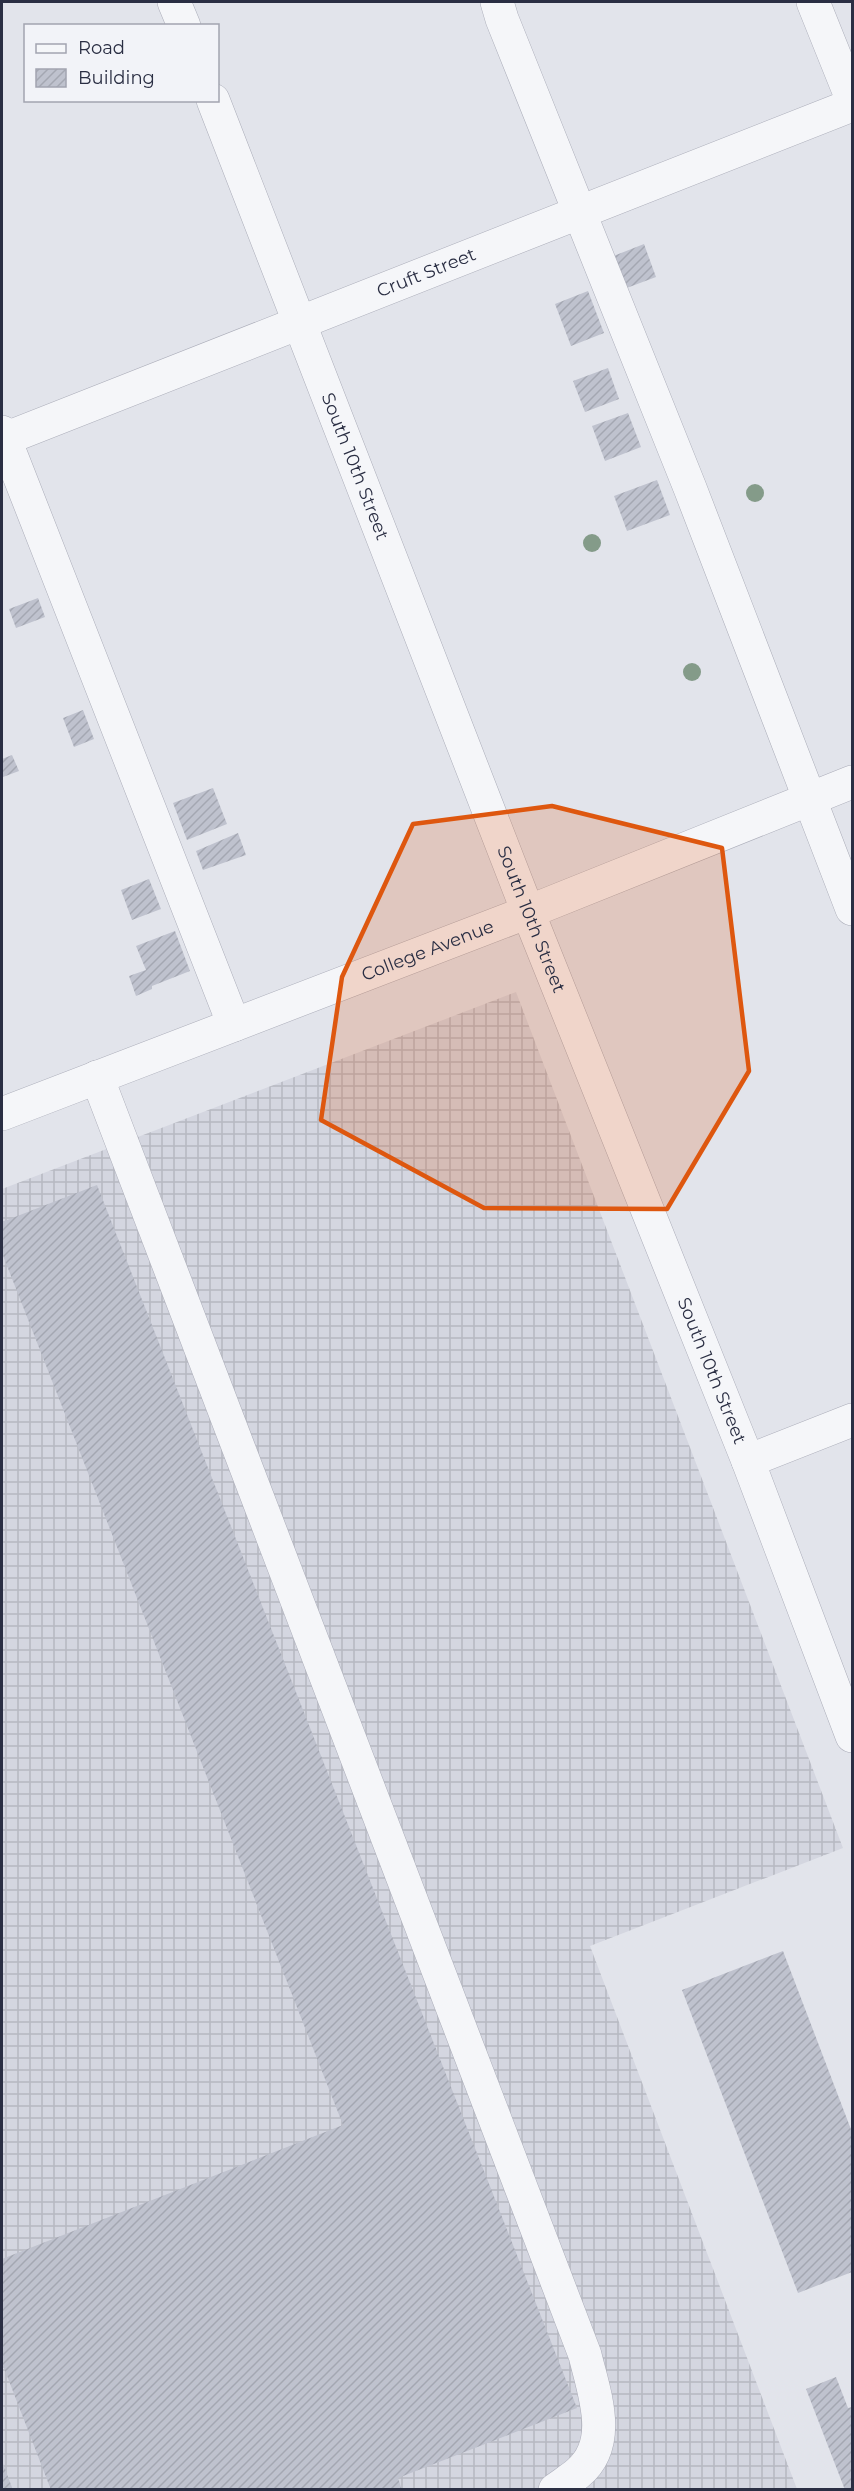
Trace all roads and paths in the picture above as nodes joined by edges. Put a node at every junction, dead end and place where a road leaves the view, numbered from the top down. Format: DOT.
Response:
graph roads {
  1 [pos="174,2"];
  2 [pos="497,2"];
  3 [pos="813,2"];
  4 [pos="183,24"];
  5 [pos="852,99"];
  6 [pos="214,102"];
  7 [pos="852,105"];
  8 [pos="578,213"];
  9 [pos="300,322"];
  10 [pos="2,437"];
  11 [pos="852,782"];
  12 [pos="809,799"];
  13 [pos="852,909"];
  14 [pos="528,912"];
  15 [pos="234,1025"];
  16 [pos="97,1077"];
  17 [pos="2,1114"];
  18 [pos="852,1420"];
  19 [pos="748,1461"];
  20 [pos="852,1736"];
  21 [pos="555,2490"];
  1 -- 4 [label="street"];
  2 -- 8 [label="street"];
  3 -- 5 [label="street"];
  6 -- 9 [label="street, South 10th Street"];
  7 -- 8 [label="street, Cruft Street"];
  8 -- 9 [label="street, Cruft Street"];
  8 -- 12 [label="street"];
  9 -- 10 [label="street, Cruft Street"];
  9 -- 14 [label="street, South 10th Street"];
  10 -- 15 [label="street"];
  11 -- 12 [label="street, College Avenue"];
  12 -- 13 [label="street"];
  12 -- 14 [label="street, College Avenue"];
  14 -- 15 [label="street, College Avenue"];
  14 -- 19 [label="street, South 10th Street"];
  15 -- 16 [label="street, College Avenue"];
  16 -- 17 [label="street, College Avenue"];
  16 -- 21 [label="street"];
  18 -- 19 [label="street"];
  19 -- 20 [label="street, South 10th Street"];
}
